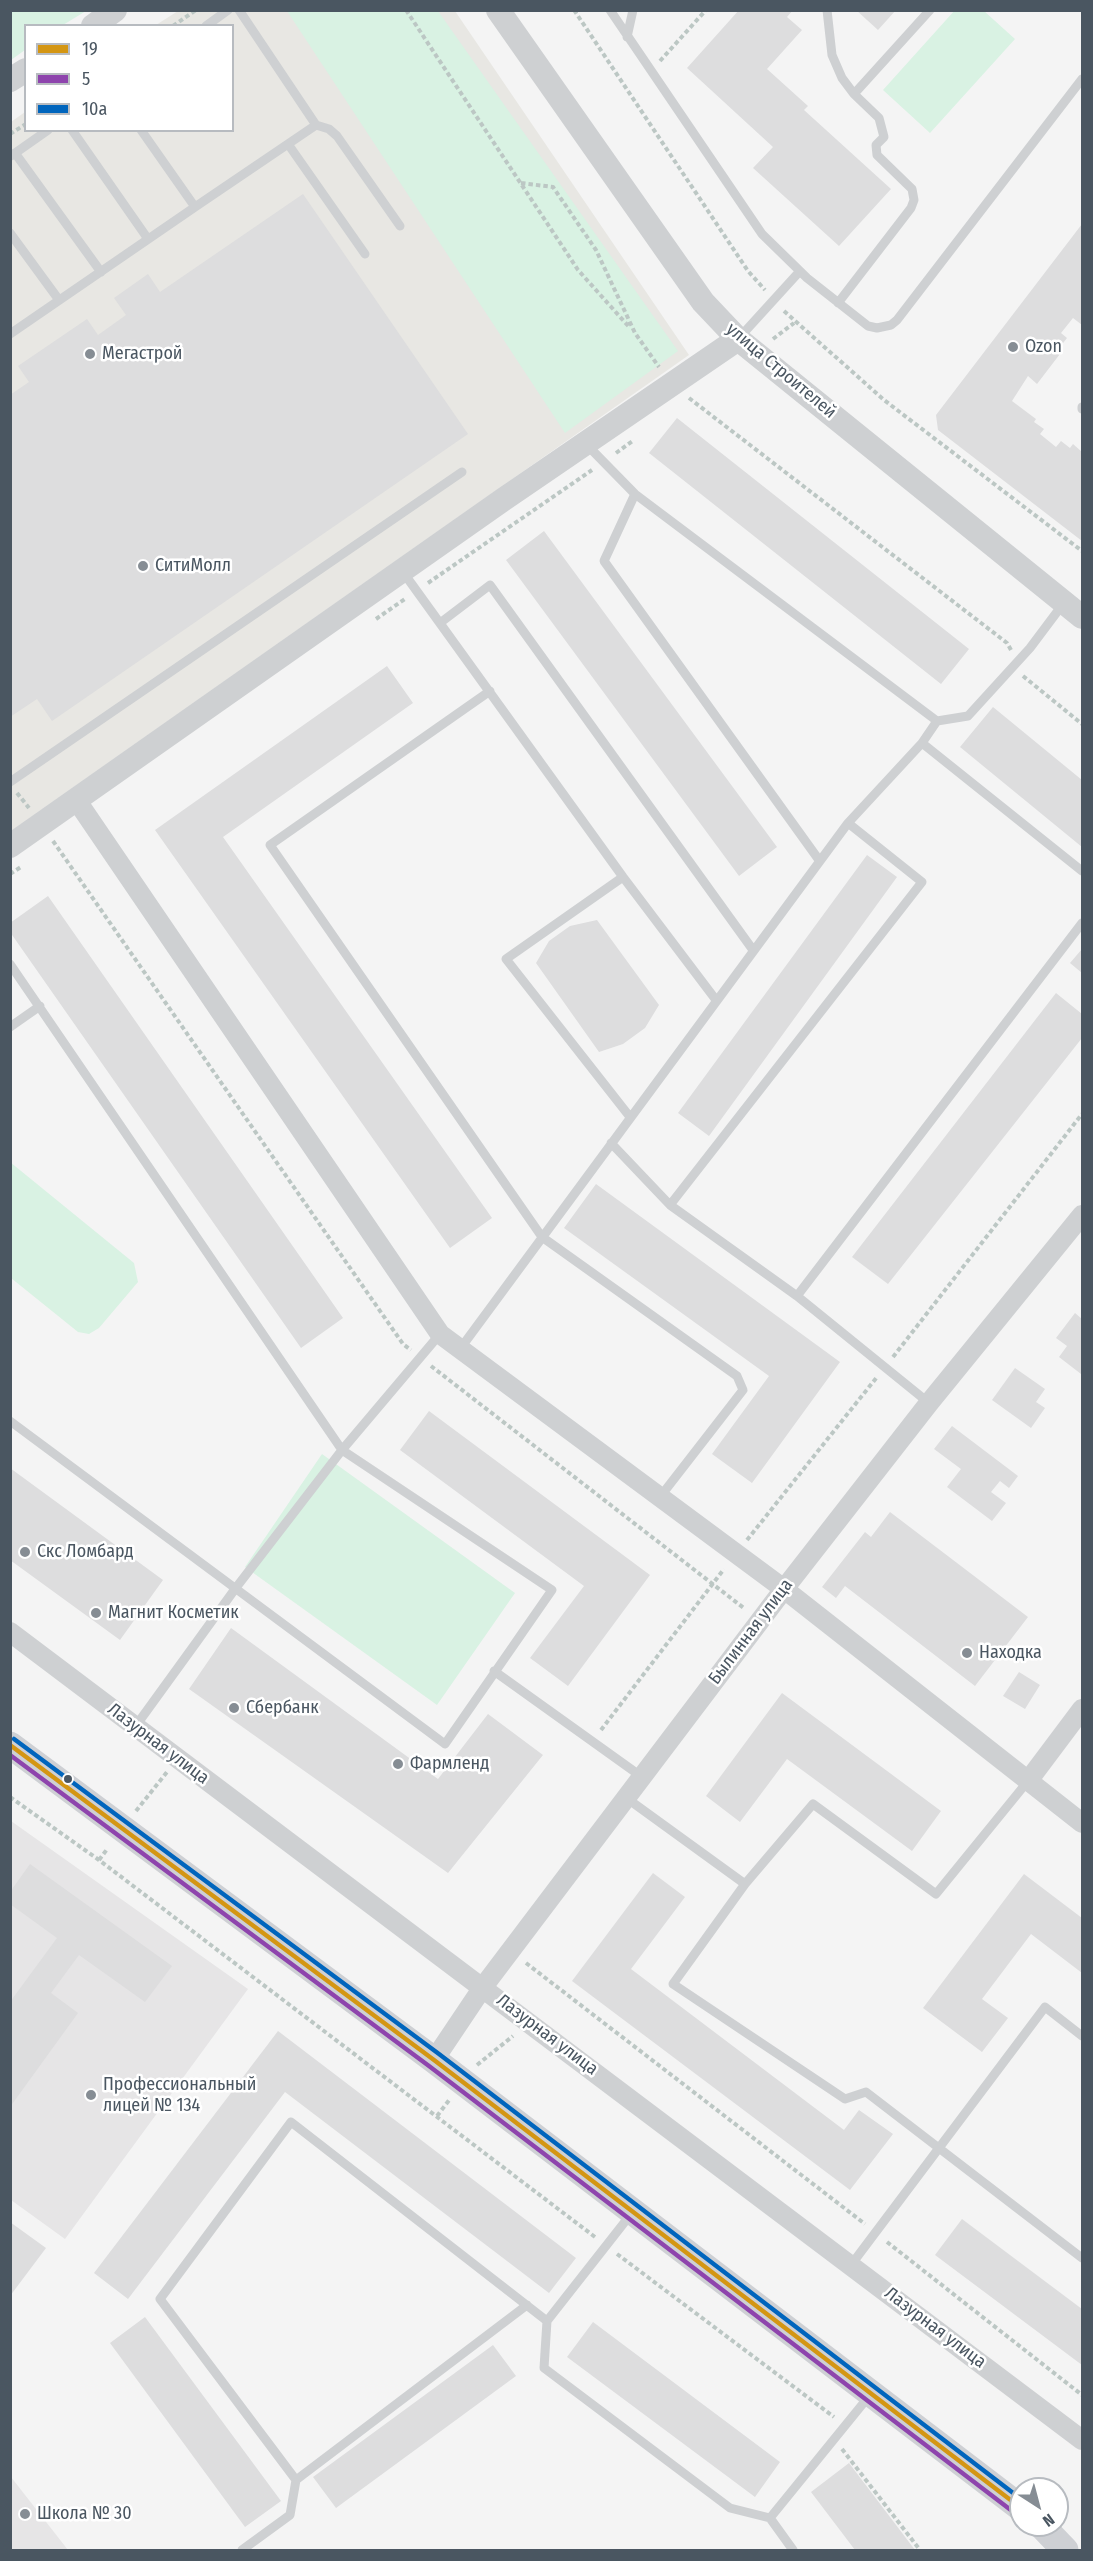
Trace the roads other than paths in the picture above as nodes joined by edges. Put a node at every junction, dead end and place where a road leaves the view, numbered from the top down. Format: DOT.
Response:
graph roads {
  1 [pos="115,10"];
  2 [pos="228,10"];
  3 [pos="239,10"];
  4 [pos="498,10"];
  5 [pos="610,10"];
  6 [pos="633,10"];
  7 [pos="827,10"];
  8 [pos="930,10"];
  9 [pos="96,24"];
  10 [pos="209,24"];
  11 [pos="627,37"];
  12 [pos="24,71"];
  13 [pos="1083,78"];
  14 [pos="10,80"];
  15 [pos="854,94"];
  16 [pos="316,125"];
  17 [pos="45,132"];
  18 [pos="73,132"];
  19 [pos="142,132"];
  20 [pos="288,144"];
  21 [pos="13,155"];
  22 [pos="195,207"];
  23 [pos="400,226"];
  24 [pos="10,233"];
  25 [pos="148,239"];
  26 [pos="365,254"];
  27 [pos="800,271"];
  28 [pos="101,272"];
  29 [pos="59,300"];
  30 [pos="838,303"];
  31 [pos="10,321"];
  32 [pos="14,332"];
  33 [pos="738,339"];
  34 [pos="586,443"];
  35 [pos="462,472"];
  36 [pos="635,494"];
  37 [pos="403,572"];
  38 [pos="1074,609"];
  39 [pos="440,623"];
  40 [pos="490,691"];
  41 [pos="937,722"];
  42 [pos="922,742"];
  43 [pos="10,782"];
  44 [pos="77,801"];
  45 [pos="848,823"];
  46 [pos="10,846"];
  47 [pos="819,860"];
  48 [pos="1083,871"];
  49 [pos="623,877"];
  50 [pos="1083,923"];
  51 [pos="753,950"];
  52 [pos="10,964"];
  53 [pos="716,1000"];
  54 [pos="40,1006"];
  55 [pos="10,1027"];
  56 [pos="630,1117"];
  57 [pos="611,1143"];
  58 [pos="670,1205"];
  59 [pos="1083,1215"];
  60 [pos="542,1237"];
  61 [pos="797,1296"];
  62 [pos="440,1334"];
  63 [pos="460,1349"];
  64 [pos="929,1403"];
  65 [pos="10,1421"];
  66 [pos="342,1450"];
  67 [pos="660,1497"];
  68 [pos="235,1588"];
  69 [pos="784,1589"];
  70 [pos="10,1632"];
  71 [pos="494,1671"];
  72 [pos="1083,1709"];
  73 [pos="135,1727"];
  74 [pos="10,1745"];
  75 [pos="642,1777"];
  76 [pos="1028,1781"];
  77 [pos="625,1797"];
  78 [pos="1083,1823"];
  79 [pos="745,1884"];
  80 [pos="483,1986"];
  81 [pos="1083,2036"];
  82 [pos="434,2060"];
  83 [pos="938,2149"];
  84 [pos="633,2212"];
  85 [pos="1083,2258"];
  86 [pos="850,2265"];
  87 [pos="527,2305"];
  88 [pos="546,2321"];
  89 [pos="872,2392"];
  90 [pos="1083,2440"];
  91 [pos="296,2480"];
  92 [pos="1009,2499"];
  93 [pos="770,2518"];
  94 [pos="1053,2537"];
  95 [pos="242,2550"];
  96 [pos="793,2550"];
  97 [pos="1065,2550"];
  1 -- 9 [label="street"];
  2 -- 10 [label="lane"];
  3 -- 16 [label="lane"];
  4 -- 33 [label="street, улица Строителей"];
  5 -- 11 [label="lane"];
  6 -- 11 [label="lane"];
  7 -- 15 [label="lane"];
  8 -- 15 [label="lane"];
  11 -- 27 [label="lane"];
  12 -- 14 [label="street"];
  13 -- 30 [label="lane"];
  15 -- 30 [label="lane"];
  16 -- 20 [label="lane"];
  16 -- 23 [label="lane"];
  17 -- 21 [label="lane"];
  18 -- 25 [label="lane"];
  19 -- 22 [label="lane"];
  20 -- 22 [label="lane"];
  20 -- 26 [label="lane"];
  21 -- 28 [label="lane"];
  22 -- 25 [label="lane"];
  24 -- 29 [label="lane"];
  25 -- 28 [label="lane"];
  27 -- 30 [label="lane"];
  27 -- 33 [label="lane"];
  28 -- 29 [label="lane"];
  29 -- 32 [label="lane"];
  31 -- 32 [label="lane"];
  33 -- 34 [label="street"];
  33 -- 38 [label="street, улица Строителей"];
  34 -- 36 [label="lane"];
  34 -- 37 [label="street"];
  35 -- 43 [label="lane"];
  36 -- 41 [label="lane"];
  36 -- 47 [label="lane"];
  37 -- 39 [label="lane"];
  37 -- 44 [label="street"];
  38 -- 41 [label="lane"];
  39 -- 40 [label="lane"];
  39 -- 51 [label="lane"];
  40 -- 49 [label="lane"];
  40 -- 60 [label="lane"];
  41 -- 42 [label="lane"];
  42 -- 45 [label="lane"];
  42 -- 48 [label="lane"];
  44 -- 46 [label="street"];
  44 -- 62 [label="street"];
  45 -- 47 [label="lane"];
  45 -- 58 [label="lane"];
  47 -- 51 [label="lane"];
  49 -- 53 [label="lane"];
  49 -- 56 [label="lane"];
  50 -- 61 [label="lane"];
  51 -- 53 [label="lane"];
  52 -- 54 [label="lane"];
  53 -- 56 [label="lane"];
  54 -- 55 [label="lane"];
  54 -- 66 [label="lane"];
  56 -- 57 [label="lane"];
  57 -- 58 [label="lane"];
  57 -- 60 [label="lane"];
  58 -- 61 [label="lane"];
  59 -- 64 [label="street, Былинная улица"];
  60 -- 63 [label="lane"];
  60 -- 67 [label="lane"];
  61 -- 64 [label="lane"];
  62 -- 63 [label="street"];
  62 -- 66 [label="lane"];
  63 -- 67 [label="street"];
  64 -- 69 [label="street, Былинная улица"];
  65 -- 68 [label="lane"];
  66 -- 68 [label="lane"];
  66 -- 71 [label="lane"];
  67 -- 69 [label="street"];
  68 -- 71 [label="lane"];
  68 -- 73 [label="lane"];
  69 -- 75 [label="street, Былинная улица"];
  69 -- 76 [label="street"];
  70 -- 73 [label="street, Лазурная улица"];
  71 -- 75 [label="lane"];
  72 -- 76 [label="street"];
  73 -- 80 [label="street, Лазурная улица"];
  74 -- 82 [label="main road"];
  75 -- 77 [label="street, Былинная улица"];
  76 -- 78 [label="street"];
  76 -- 79 [label="lane"];
  77 -- 79 [label="lane"];
  77 -- 80 [label="street, Былинная улица"];
  79 -- 83 [label="lane"];
  80 -- 82 [label="street, Былинная улица"];
  80 -- 86 [label="street, Лазурная улица"];
  81 -- 83 [label="lane"];
  82 -- 84 [label="main road"];
  83 -- 85 [label="lane"];
  83 -- 86 [label="lane"];
  84 -- 88 [label="lane"];
  84 -- 89 [label="main road"];
  86 -- 90 [label="street, Лазурная улица"];
  87 -- 88 [label="lane"];
  87 -- 91 [label="lane"];
  87 -- 91 [label="lane"];
  88 -- 93 [label="lane"];
  89 -- 92 [label="main road"];
  89 -- 93 [label="lane"];
  91 -- 95 [label="lane"];
  93 -- 96 [label="lane"];
  94 -- 97 [label="main road"];
}
